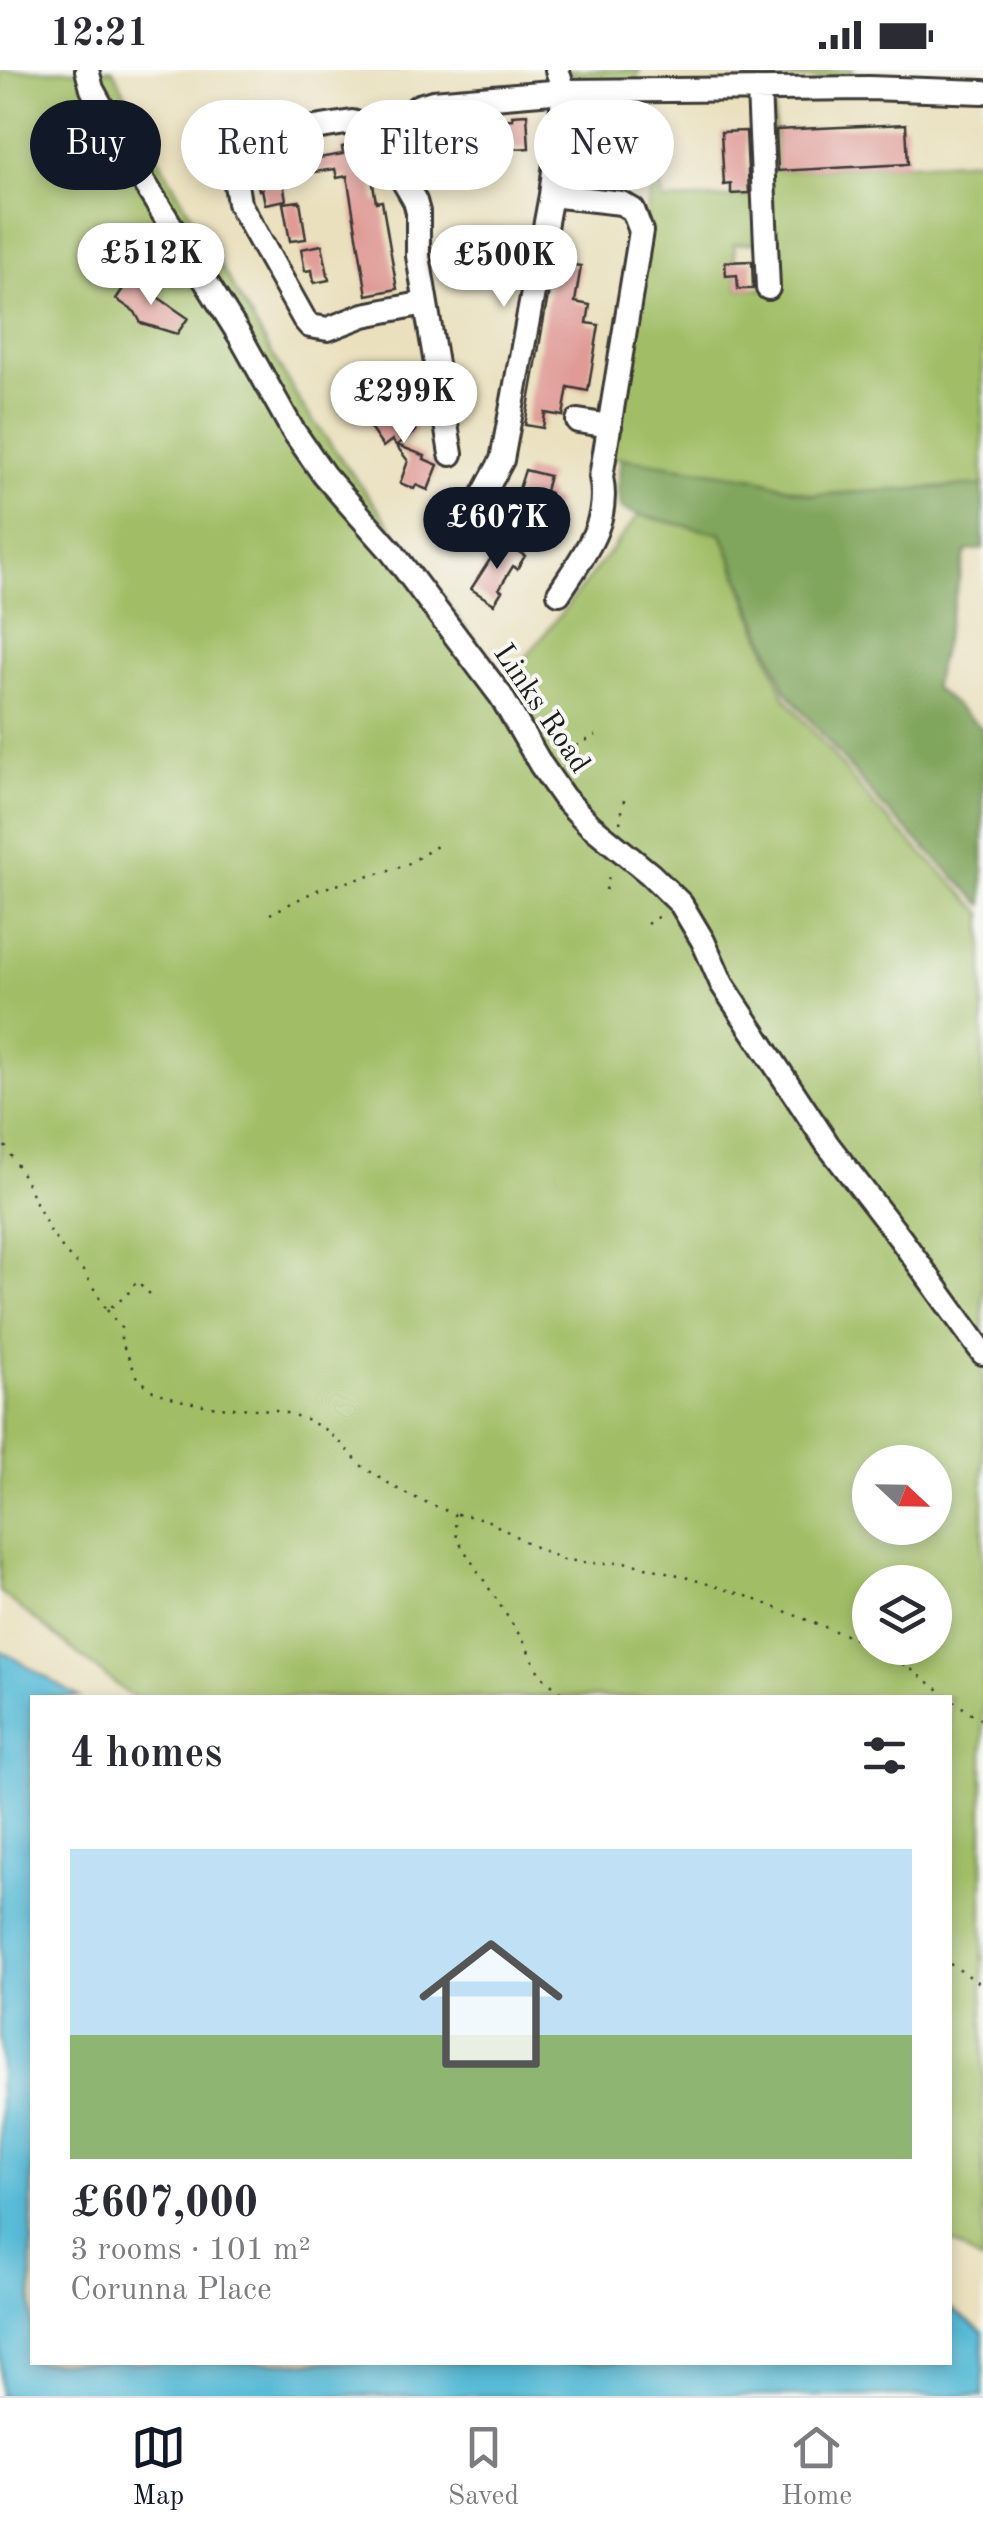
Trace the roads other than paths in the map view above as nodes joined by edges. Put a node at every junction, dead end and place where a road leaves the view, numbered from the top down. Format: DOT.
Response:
graph roads {
  1 [pos="87,70"];
  2 [pos="866,79"];
  3 [pos="560,80"];
  4 [pos="674,81"];
  5 [pos="754,91"];
  6 [pos="983,92"];
  7 [pos="445,100"];
  8 [pos="344,123"];
  9 [pos="408,190"];
  10 [pos="551,195"];
  11 [pos="768,288"];
  12 [pos="426,304"];
  13 [pos="578,421"];
  14 [pos="610,426"];
  15 [pos="451,454"];
  16 [pos="453,537"];
  17 [pos="559,593"];
  18 [pos="983,1353"];
  1 -- 18 [label="street, Links Road"];
  2 -- 5 [label="street"];
  2 -- 6 [label="street"];
  3 -- 4 [label="street"];
  3 -- 7 [label="street"];
  3 -- 10 [label="street"];
  4 -- 5 [label="street"];
  5 -- 11 [label="street"];
  8 -- 12 [label="street"];
  9 -- 12 [label="street"];
  10 -- 14 [label="street"];
  10 -- 16 [label="street"];
  12 -- 15 [label="street"];
  13 -- 14 [label="street"];
  14 -- 17 [label="street"];
}
